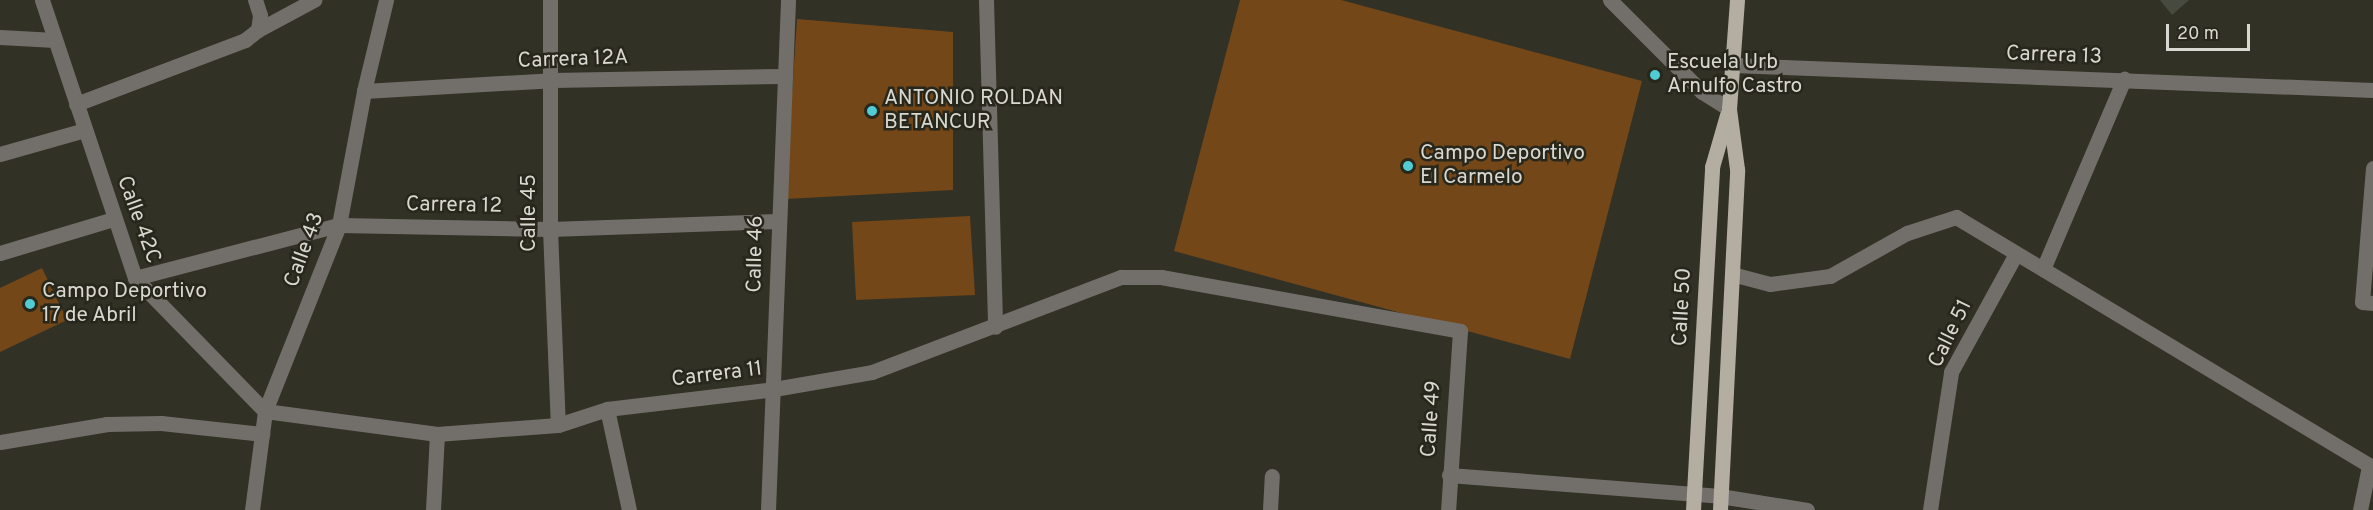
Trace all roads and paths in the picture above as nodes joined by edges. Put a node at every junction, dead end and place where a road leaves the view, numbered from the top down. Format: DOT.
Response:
graph roads {
  1 [pos="42,0"];
  2 [pos="255,0"];
  3 [pos="314,0"];
  4 [pos="386,0"];
  5 [pos="550,0"];
  6 [pos="788,0"];
  7 [pos="986,0"];
  8 [pos="1610,0"];
  9 [pos="1737,0"];
  10 [pos="259,23"];
  11 [pos="0,37"];
  12 [pos="55,40"];
  13 [pos="1732,65"];
  14 [pos="784,76"];
  15 [pos="552,80"];
  16 [pos="2124,80"];
  17 [pos="2373,90"];
  18 [pos="364,91"];
  19 [pos="76,104"];
  20 [pos="1729,109"];
  21 [pos="85,130"];
  22 [pos="0,154"];
  23 [pos="2373,168"];
  24 [pos="113,219"];
  25 [pos="778,221"];
  26 [pos="339,225"];
  27 [pos="550,229"];
  28 [pos="0,253"];
  29 [pos="2016,254"];
  30 [pos="2043,269"];
  31 [pos="1732,274"];
  32 [pos="135,278"];
  33 [pos="2367,302"];
  34 [pos="995,327"];
  35 [pos="1460,331"];
  36 [pos="774,389"];
  37 [pos="607,409"];
  38 [pos="265,411"];
  39 [pos="558,425"];
  40 [pos="262,434"];
  41 [pos="437,434"];
  42 [pos="0,442"];
  43 [pos="2371,467"];
  44 [pos="1449,475"];
  45 [pos="1272,476"];
  46 [pos="1694,494"];
  47 [pos="1720,503"];
  48 [pos="252,510"];
  49 [pos="433,510"];
  50 [pos="629,510"];
  51 [pos="768,510"];
  52 [pos="1270,510"];
  53 [pos="1448,510"];
  54 [pos="1693,510"];
  55 [pos="1807,510"];
  56 [pos="1930,510"];
  57 [pos="2360,510"];
  1 -- 12 [label="street, Calle 42C"];
  2 -- 10 [label="street"];
  3 -- 10 [label="street"];
  4 -- 18 [label="street, Calle 43"];
  5 -- 15 [label="street, Calle 45"];
  6 -- 14 [label="street, Calle 46"];
  7 -- 34 [label="street"];
  8 -- 20 [label="street"];
  9 -- 13 [label="main road, Calle 50"];
  10 -- 19 [label="street"];
  11 -- 12 [label="street"];
  12 -- 19 [label="street, Calle 42C"];
  13 -- 16 [label="street, Carrera 13"];
  13 -- 20 [label="main road, Calle 50"];
  14 -- 15 [label="street, Carrera 12A"];
  14 -- 25 [label="street, Calle 46"];
  15 -- 18 [label="street, Carrera 12A"];
  15 -- 27 [label="street, Calle 45"];
  16 -- 17 [label="street, Carrera 13"];
  16 -- 30 [label="street"];
  18 -- 26 [label="street, Calle 43"];
  19 -- 21 [label="street, Calle 42C"];
  20 -- 31 [label="main road, Calle 50"];
  20 -- 46 [label="main road, Calle 50"];
  21 -- 22 [label="street"];
  21 -- 24 [label="street, Calle 42C"];
  23 -- 33 [label="street"];
  24 -- 28 [label="street"];
  24 -- 32 [label="street, Calle 42C"];
  25 -- 27 [label="street, Carrera 12"];
  25 -- 36 [label="street, Calle 46"];
  26 -- 27 [label="street, Carrera 12"];
  26 -- 32 [label="street, Carrera 12"];
  26 -- 38 [label="street, Calle 43"];
  27 -- 39 [label="street, Calle 45"];
  29 -- 30 [label="street"];
  29 -- 31 [label="street"];
  29 -- 56 [label="street, Calle 51"];
  30 -- 43 [label="street"];
  31 -- 47 [label="main road, Calle 50"];
  32 -- 38 [label="street, Calle 42C"];
  34 -- 35 [label="street, Carrera 11"];
  34 -- 36 [label="street, Carrera 11"];
  35 -- 44 [label="street, Calle 49"];
  36 -- 37 [label="street, Carrera 11"];
  36 -- 51 [label="street, Calle 46"];
  37 -- 39 [label="street, Carrera 11"];
  37 -- 50 [label="street"];
  38 -- 40 [label="street, Calle 43"];
  38 -- 41 [label="street, Carrera 11"];
  39 -- 41 [label="street, Carrera 11"];
  40 -- 42 [label="street"];
  40 -- 48 [label="street, Calle 43"];
  41 -- 49 [label="street"];
  43 -- 57 [label="street"];
  44 -- 46 [label="street"];
  44 -- 53 [label="street, Calle 49"];
  45 -- 52 [label="street"];
  46 -- 47 [label="street"];
  46 -- 54 [label="main road, Calle 50"];
  47 -- 55 [label="street"];
}
